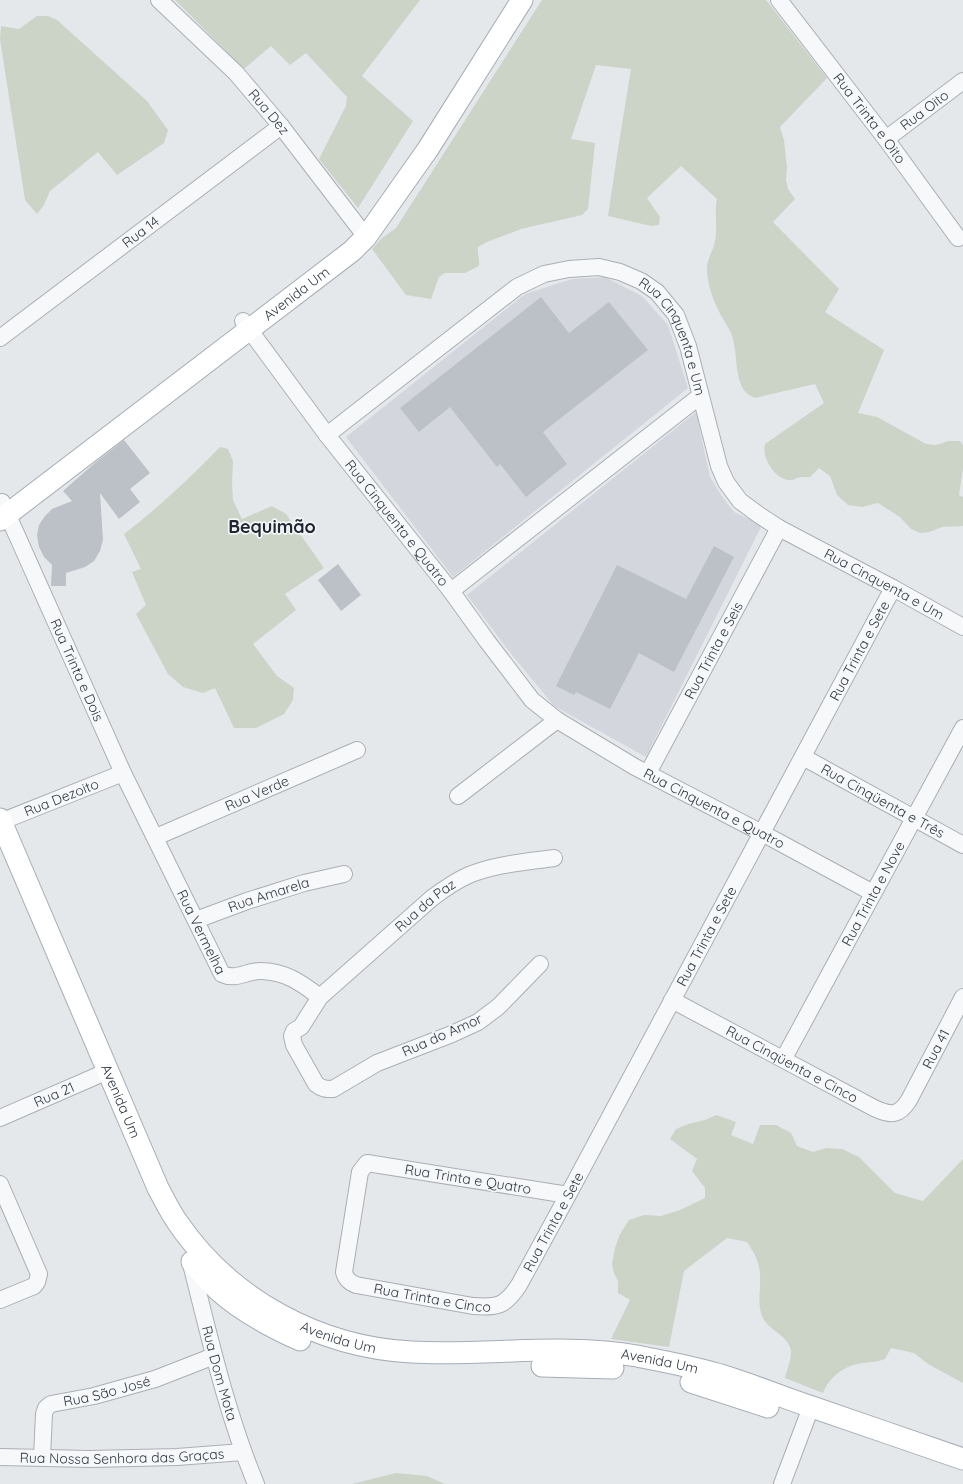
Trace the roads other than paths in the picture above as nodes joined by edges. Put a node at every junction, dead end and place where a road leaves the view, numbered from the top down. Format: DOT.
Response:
graph roads {
  1 [pos="159,0"];
  2 [pos="510,0"];
  3 [pos="522,0"];
  4 [pos="779,0"];
  5 [pos="963,81"];
  6 [pos="281,126"];
  7 [pos="886,139"];
  8 [pos="363,234"];
  9 [pos="958,238"];
  10 [pos="246,325"];
  11 [pos="0,338"];
  12 [pos="700,396"];
  13 [pos="327,435"];
  14 [pos="3,510"];
  15 [pos="779,528"];
  16 [pos="893,588"];
  17 [pos="451,591"];
  18 [pos="963,627"];
  19 [pos="557,720"];
  20 [pos="963,728"];
  21 [pos="357,750"];
  22 [pos="803,757"];
  23 [pos="123,773"];
  24 [pos="648,773"];
  25 [pos="458,796"];
  26 [pos="914,819"];
  27 [pos="0,821"];
  28 [pos="762,833"];
  29 [pos="156,837"];
  30 [pos="963,846"];
  31 [pos="0,856"];
  32 [pos="554,858"];
  33 [pos="344,874"];
  34 [pos="873,893"];
  35 [pos="196,920"];
  36 [pos="540,964"];
  37 [pos="320,997"];
  38 [pos="672,1000"];
  39 [pos="961,1005"];
  40 [pos="784,1058"];
  41 [pos="101,1074"];
  42 [pos="333,1088"];
  43 [pos="909,1100"];
  44 [pos="0,1118"];
  45 [pos="0,1184"];
  46 [pos="568,1195"];
  47 [pos="190,1260"];
  48 [pos="344,1272"];
  49 [pos="519,1285"];
  50 [pos="0,1300"];
  51 [pos="214,1356"];
  52 [pos="808,1413"];
  53 [pos="243,1452"];
  54 [pos="0,1457"];
  55 [pos="42,1457"];
  56 [pos="963,1459"];
  57 [pos="963,1474"];
  58 [pos="256,1484"];
  59 [pos="782,1484"];
  1 -- 6 [label="street, Rua Dez"];
  2 -- 8 [label="main road, Avenida Um"];
  3 -- 8 [label="main road, Avenida Um"];
  4 -- 7 [label="street, Rua Trinta e Oito"];
  5 -- 7 [label="street, Rua Oito"];
  6 -- 8 [label="street, Rua Dez"];
  6 -- 11 [label="street, Rua 14"];
  7 -- 9 [label="street, Rua Trinta e Oito"];
  8 -- 10 [label="main road, Avenida Um"];
  10 -- 13 [label="street, Rua Cinquenta e Quatro"];
  10 -- 14 [label="main road, Avenida Um"];
  12 -- 13 [label="street, Rua Cinquenta e Um"];
  12 -- 15 [label="street, Rua Cinquenta e Um"];
  12 -- 17 [label="street"];
  13 -- 17 [label="street, Rua Cinquenta e Quatro"];
  14 -- 23 [label="street, Rua Trinta e Dois"];
  15 -- 16 [label="street, Rua Cinquenta e Um"];
  15 -- 24 [label="street, Rua Trinta e Seis"];
  16 -- 18 [label="street, Rua Cinquenta e Um"];
  16 -- 22 [label="street, Rua Trinta e Sete"];
  17 -- 19 [label="street, Rua Cinquenta e Quatro"];
  19 -- 24 [label="street, Rua Cinquenta e Quatro"];
  19 -- 25 [label="street"];
  20 -- 26 [label="street, Rua Trinta e Nove"];
  21 -- 29 [label="street, Rua Verde"];
  22 -- 26 [label="street, Rua Cinqüenta e Três"];
  22 -- 28 [label="street, Rua Trinta e Sete"];
  23 -- 27 [label="street, Rua Dezoito"];
  23 -- 29 [label="street, Rua Trinta e Dois"];
  24 -- 28 [label="street, Rua Cinquenta e Quatro"];
  26 -- 30 [label="street, Rua Cinqüenta e Três"];
  26 -- 34 [label="street, Rua Trinta e Nove"];
  27 -- 41 [label="main road, Avenida Um"];
  28 -- 34 [label="street, Rua Cinquenta e Quatro"];
  28 -- 38 [label="street, Rua Trinta e Sete"];
  29 -- 35 [label="street, Rua Vermelha"];
  31 -- 41 [label="main road, Avenida Um"];
  32 -- 37 [label="street, Rua da Paz"];
  33 -- 35 [label="street, Rua Amarela"];
  34 -- 40 [label="street, Rua Trinta e Nove"];
  35 -- 37 [label="street, Rua Vermelha"];
  36 -- 42 [label="street, Rua do Amor"];
  37 -- 42 [label="street, Rua da Paz"];
  38 -- 40 [label="street, Rua Cinqüenta e Cinco"];
  38 -- 46 [label="street, Rua Trinta e Sete"];
  39 -- 43 [label="street, Rua 41"];
  40 -- 43 [label="street, Rua Cinqüenta e Cinco"];
  41 -- 44 [label="street, Rua 21"];
  41 -- 47 [label="main road, Avenida Um"];
  41 -- 52 [label="main road, Avenida Um"];
  45 -- 50 [label="street"];
  46 -- 48 [label="street, Rua Trinta e Quatro"];
  46 -- 49 [label="street, Rua Trinta e Sete"];
  47 -- 51 [label="street, Rua Dom Mota"];
  47 -- 52 [label="main road, Avenida Um"];
  48 -- 49 [label="street, Rua Trinta e Cinco"];
  51 -- 53 [label="street, Rua Dom Mota"];
  51 -- 55 [label="street, Rua São José"];
  52 -- 56 [label="main road, Avenida Um"];
  52 -- 57 [label="main road, Avenida Um"];
  52 -- 59 [label="street"];
  53 -- 55 [label="street, Rua Nossa Senhora das Graças"];
  53 -- 58 [label="street, Rua Dom Mota"];
  54 -- 55 [label="street, Rua Nossa Senhora das Graças"];
}
